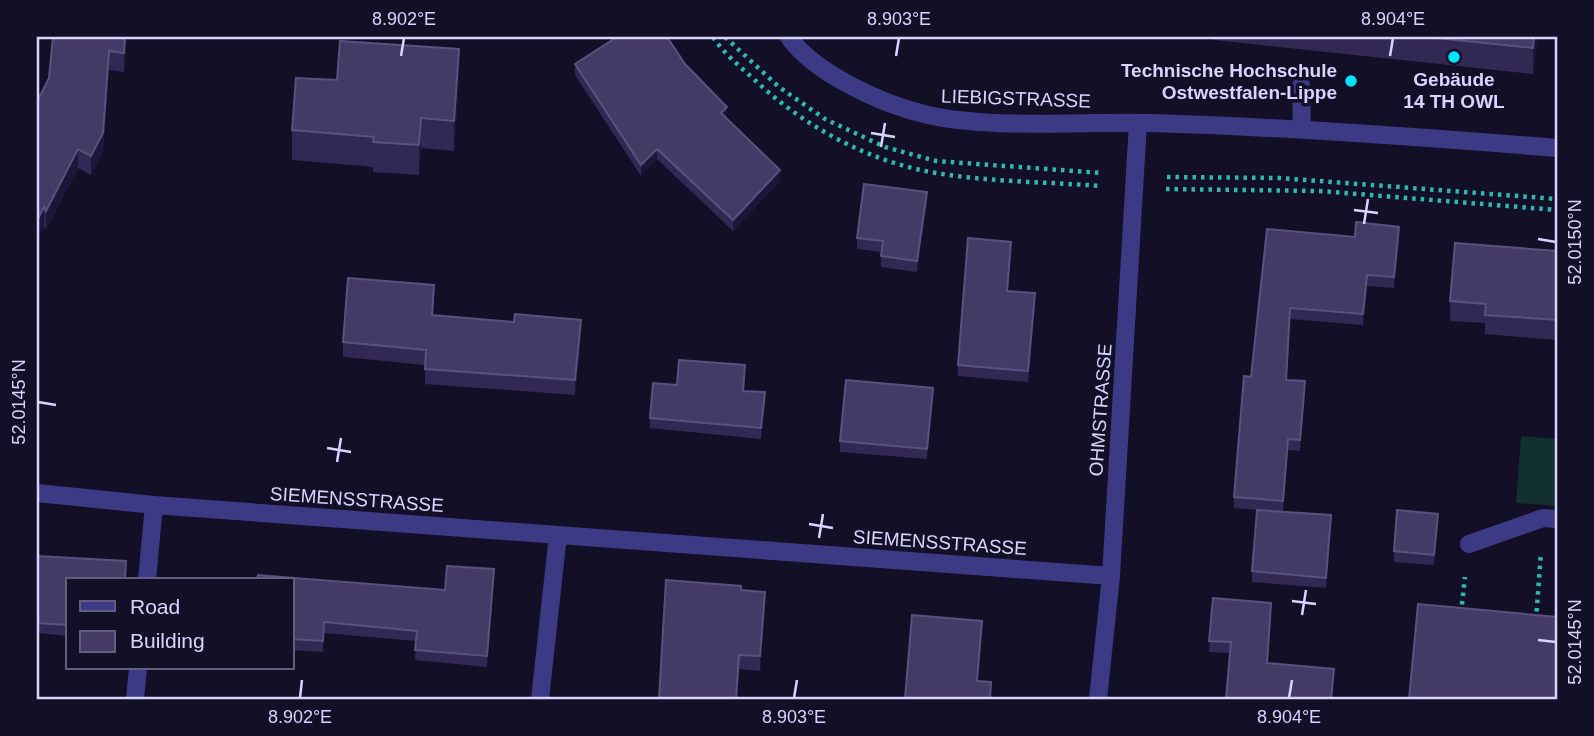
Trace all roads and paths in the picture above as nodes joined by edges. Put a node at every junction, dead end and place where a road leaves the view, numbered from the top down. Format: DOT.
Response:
graph roads {
  1 [pos="789,37"];
  2 [pos="1301,85"];
  3 [pos="1138,122"];
  4 [pos="1302,128"];
  5 [pos="1557,148"];
  6 [pos="37,493"];
  7 [pos="154,505"];
  8 [pos="1550,518"];
  9 [pos="558,535"];
  10 [pos="1469,544"];
  11 [pos="1111,576"];
  12 [pos="147,578"];
  13 [pos="1460,619"];
  14 [pos="1535,634"];
  15 [pos="138,670"];
  16 [pos="135,699"];
  17 [pos="540,699"];
  18 [pos="1098,699"];
  1 -- 3 [label="street, LIEBIGSTRASSE"];
  2 -- 4 [label="street"];
  3 -- 4 [label="street, LIEBIGSTRASSE"];
  3 -- 11 [label="street, OHMSTRASSE"];
  4 -- 5 [label="street, LIEBIGSTRASSE"];
  6 -- 7 [label="street, SIEMENSSTRASSE"];
  7 -- 9 [label="street, SIEMENSSTRASSE"];
  7 -- 12 [label="street"];
  8 -- 10 [label="street"];
  8 -- 14 [label="path"];
  9 -- 11 [label="street, SIEMENSSTRASSE"];
  9 -- 17 [label="street"];
  10 -- 13 [label="path"];
  11 -- 18 [label="street, OHMSTRASSE"];
  15 -- 16 [label="street"];
}
